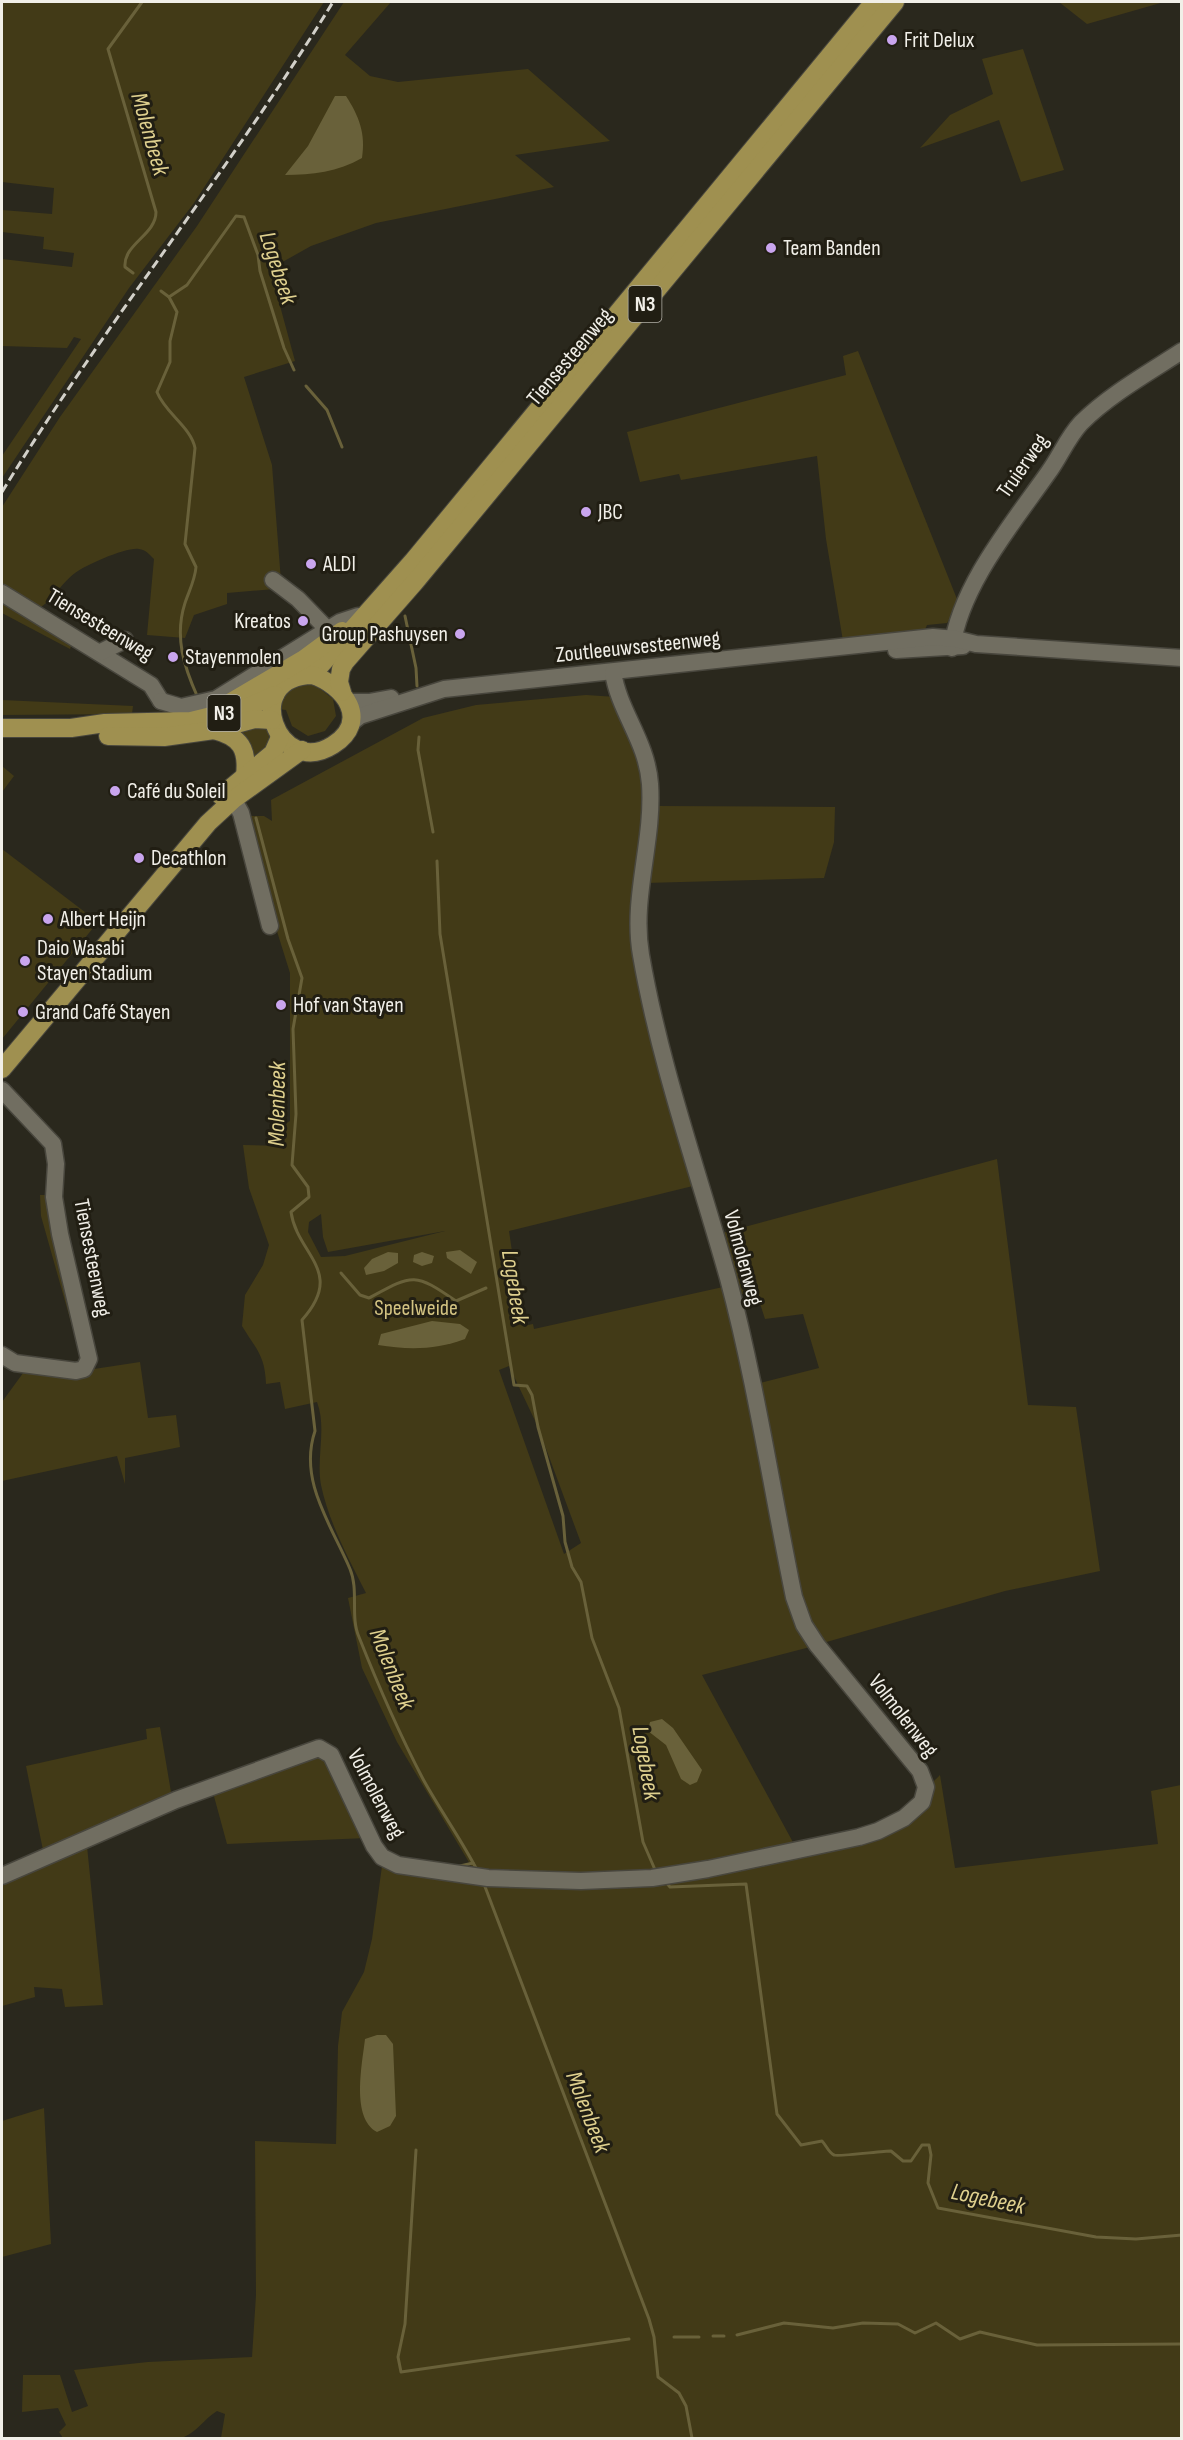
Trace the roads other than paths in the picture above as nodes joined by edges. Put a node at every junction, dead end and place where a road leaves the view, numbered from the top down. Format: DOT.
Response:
graph roads {
  1 [pos="874,2"];
  2 [pos="895,2"];
  3 [pos="1182,351"];
  4 [pos="273,580"];
  5 [pos="2,593"];
  6 [pos="373,605"];
  7 [pos="358,616"];
  8 [pos="328,630"];
  9 [pos="125,640"];
  10 [pos="952,643"];
  11 [pos="101,652"];
  12 [pos="1182,658"];
  13 [pos="613,672"];
  14 [pos="312,675"];
  15 [pos="276,695"];
  16 [pos="345,697"];
  17 [pos="416,697"];
  18 [pos="161,701"];
  19 [pos="169,721"];
  20 [pos="146,723"];
  21 [pos="351,723"];
  22 [pos="2,728"];
  23 [pos="71,728"];
  24 [pos="276,728"];
  25 [pos="214,730"];
  26 [pos="302,750"];
  27 [pos="245,776"];
  28 [pos="231,795"];
  29 [pos="270,926"];
  30 [pos="2,1069"];
  31 [pos="2,1090"];
  32 [pos="2,1356"];
  33 [pos="2,1876"];
  1 -- 6 [label="main road, Tiensesteenweg / N3"];
  2 -- 16 [label="main road, Tiensesteenweg / N3"];
  3 -- 10 [label="street, Truierweg"];
  4 -- 8 [label="street"];
  5 -- 11 [label="street, Tiensesteenweg"];
  6 -- 7 [label="main road"];
  6 -- 14 [label="main road, Tiensesteenweg / N3"];
  7 -- 8 [label="street"];
  7 -- 19 [label="main road"];
  8 -- 18 [label="street"];
  9 -- 11 [label="street"];
  10 -- 12 [label="street, Zoutleeuwsesteenweg"];
  10 -- 13 [label="street, Zoutleeuwsesteenweg"];
  11 -- 18 [label="street, Tiensesteenweg"];
  13 -- 17 [label="street, Zoutleeuwsesteenweg"];
  13 -- 33 [label="street, Volmolenweg"];
  14 -- 15 [label="main road, N3"];
  14 -- 16 [label="main road"];
  15 -- 19 [label="main road, N3"];
  15 -- 24 [label="main road, N3"];
  16 -- 17 [label="street, Zoutleeuwsesteenweg"];
  16 -- 21 [label="main road, N3"];
  17 -- 21 [label="street, Zoutleeuwsesteenweg"];
  18 -- 20 [label="street"];
  19 -- 20 [label="main road, N3"];
  20 -- 23 [label="main road, N3"];
  21 -- 26 [label="main road"];
  22 -- 23 [label="main road, N3"];
  23 -- 25 [label="main road, N3"];
  24 -- 25 [label="main road, N3"];
  24 -- 26 [label="main road"];
  24 -- 27 [label="main road"];
  25 -- 27 [label="main road"];
  26 -- 28 [label="main road"];
  27 -- 28 [label="main road"];
  28 -- 29 [label="street"];
  28 -- 30 [label="main road"];
  31 -- 32 [label="street, Tiensesteenweg"];
}
